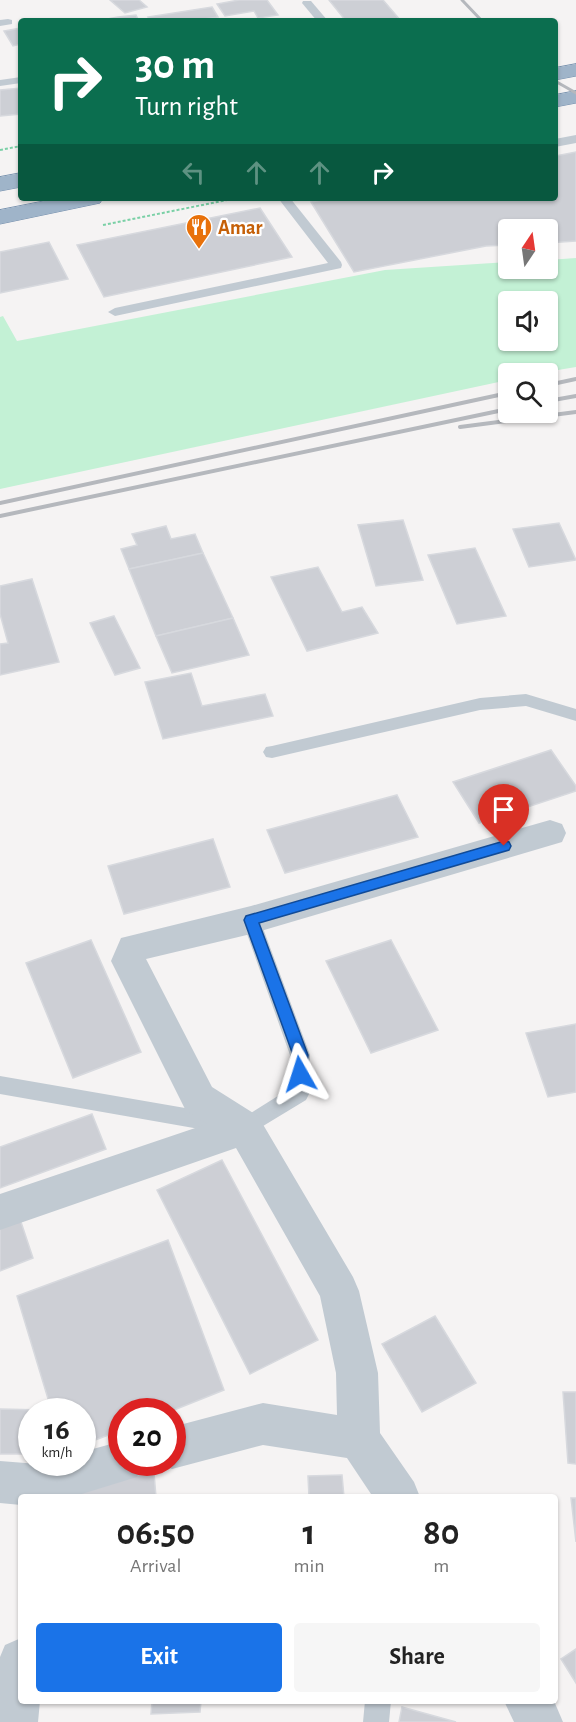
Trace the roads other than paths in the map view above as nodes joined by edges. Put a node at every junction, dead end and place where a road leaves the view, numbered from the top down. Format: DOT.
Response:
graph roads {
  1 [pos="308,3"];
  2 [pos="320,18"];
  3 [pos="576,70"];
  4 [pos="558,73"];
  5 [pos="18,80"];
  6 [pos="0,83"];
  7 [pos="576,139"];
  8 [pos="558,142"];
  9 [pos="18,181"];
  10 [pos="0,184"];
  11 [pos="77,201"];
  12 [pos="286,201"];
  13 [pos="0,217"];
  14 [pos="115,312"];
  15 [pos="576,715"];
  16 [pos="272,752"];
  17 [pos="550,833"];
  18 [pos="251,920"];
  19 [pos="0,1085"];
  20 [pos="245,1128"];
  21 [pos="0,1212"];
  22 [pos="358,1439"];
  23 [pos="186,1444"];
  24 [pos="108,1466"];
  25 [pos="25,1488"];
  26 [pos="397,1494"];
  27 [pos="18,1692"];
  28 [pos="378,1704"];
  29 [pos="529,1704"];
  30 [pos="15,1722"];
  31 [pos="376,1722"];
  32 [pos="540,1722"];
  1 -- 2 [label="lane"];
  3 -- 4 [label="highway"];
  5 -- 6 [label="lane"];
  7 -- 8 [label="lane"];
  9 -- 10 [label="highway"];
  11 -- 13 [label="highway"];
  12 -- 14 [label="lane"];
  15 -- 16 [label="lane"];
  17 -- 18 [label="street"];
  18 -- 20 [label="lane"];
  18 -- 20 [label="street"];
  19 -- 20 [label="lane"];
  20 -- 21 [label="street"];
  20 -- 22 [label="street"];
  22 -- 23 [label="street"];
  22 -- 26 [label="street"];
  24 -- 25 [label="street"];
  27 -- 30 [label="street"];
  28 -- 31 [label="lane"];
  29 -- 32 [label="street"];
}
